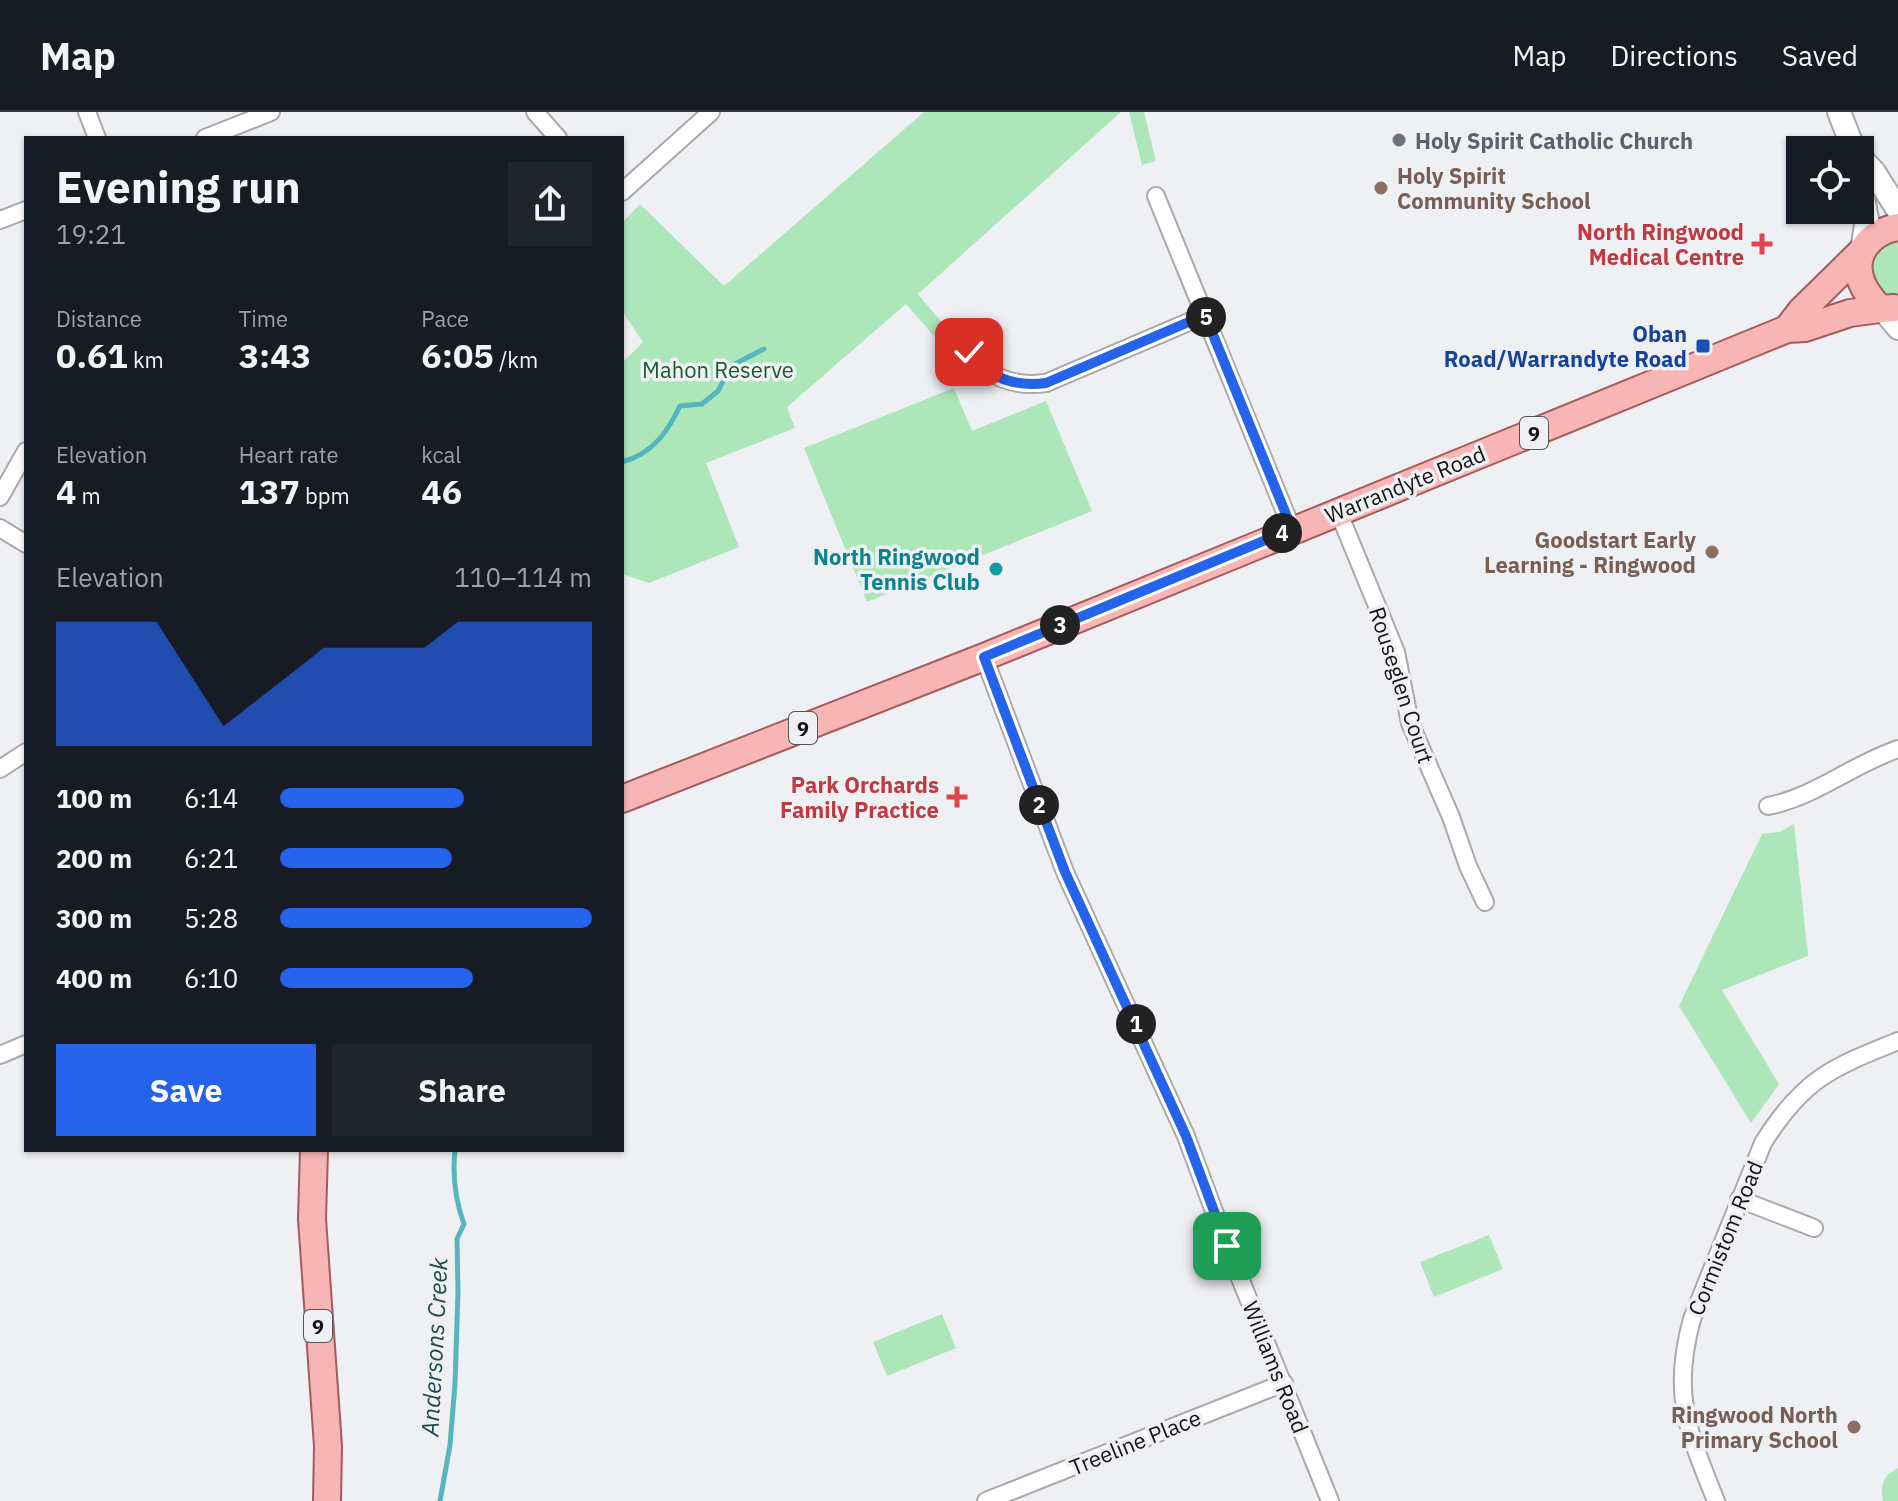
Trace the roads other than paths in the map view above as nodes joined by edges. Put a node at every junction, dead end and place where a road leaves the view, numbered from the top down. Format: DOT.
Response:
graph roads {
  1 [pos="87,112"];
  2 [pos="271,112"];
  3 [pos="535,112"];
  4 [pos="711,112"];
  5 [pos="1839,112"];
  6 [pos="96,136"];
  7 [pos="210,136"];
  8 [pos="556,136"];
  9 [pos="1848,136"];
  10 [pos="1874,172"];
  11 [pos="624,190"];
  12 [pos="1156,196"];
  13 [pos="1898,210"];
  14 [pos="24,211"];
  15 [pos="0,220"];
  16 [pos="1866,224"];
  17 [pos="1898,227"];
  18 [pos="1862,251"];
  19 [pos="1890,314"];
  20 [pos="1205,315"];
  21 [pos="1787,329"];
  22 [pos="969,352"];
  23 [pos="24,455"];
  24 [pos="0,497"];
  25 [pos="1338,511"];
  26 [pos="0,528"];
  27 [pos="1292,529"];
  28 [pos="24,543"];
  29 [pos="984,657"];
  30 [pos="1898,749"];
  31 [pos="24,753"];
  32 [pos="0,769"];
  33 [pos="624,798"];
  34 [pos="1768,806"];
  35 [pos="1485,902"];
  36 [pos="1898,1041"];
  37 [pos="24,1045"];
  38 [pos="0,1055"];
  39 [pos="314,1152"];
  40 [pos="1739,1199"];
  41 [pos="1814,1228"];
  42 [pos="1284,1383"];
  43 [pos="327,1501"];
  44 [pos="986,1501"];
  45 [pos="1330,1501"];
  46 [pos="1716,1501"];
  1 -- 6 [label="street"];
  2 -- 7 [label="street"];
  3 -- 8 [label="street"];
  4 -- 11 [label="street"];
  5 -- 9 [label="main road"];
  10 -- 13 [label="main road"];
  12 -- 20 [label="street"];
  14 -- 15 [label="street"];
  16 -- 18 [label="main road"];
  17 -- 18 [label="main road, 9"];
  18 -- 19 [label="main road, 9"];
  18 -- 21 [label="main road, Warrandyte Road / 9"];
  19 -- 21 [label="main road, Warrandyte Road / 9"];
  20 -- 22 [label="street"];
  20 -- 27 [label="street"];
  21 -- 25 [label="main road, Warrandyte Road / 9"];
  23 -- 24 [label="street"];
  25 -- 27 [label="main road, Warrandyte Road / 9"];
  25 -- 35 [label="street, Rouseglen Court"];
  26 -- 28 [label="street"];
  27 -- 29 [label="main road, Warrandyte Road / 9"];
  29 -- 33 [label="main road, Warrandyte Road / 9"];
  29 -- 42 [label="street, Williams Road"];
  30 -- 34 [label="street"];
  31 -- 32 [label="street"];
  36 -- 40 [label="street, Cormistom Road"];
  37 -- 38 [label="street"];
  39 -- 43 [label="main road, 9"];
  40 -- 41 [label="street"];
  40 -- 46 [label="street, Cormistom Road"];
  42 -- 44 [label="street, Treeline Place"];
  42 -- 45 [label="street, Williams Road"];
}
